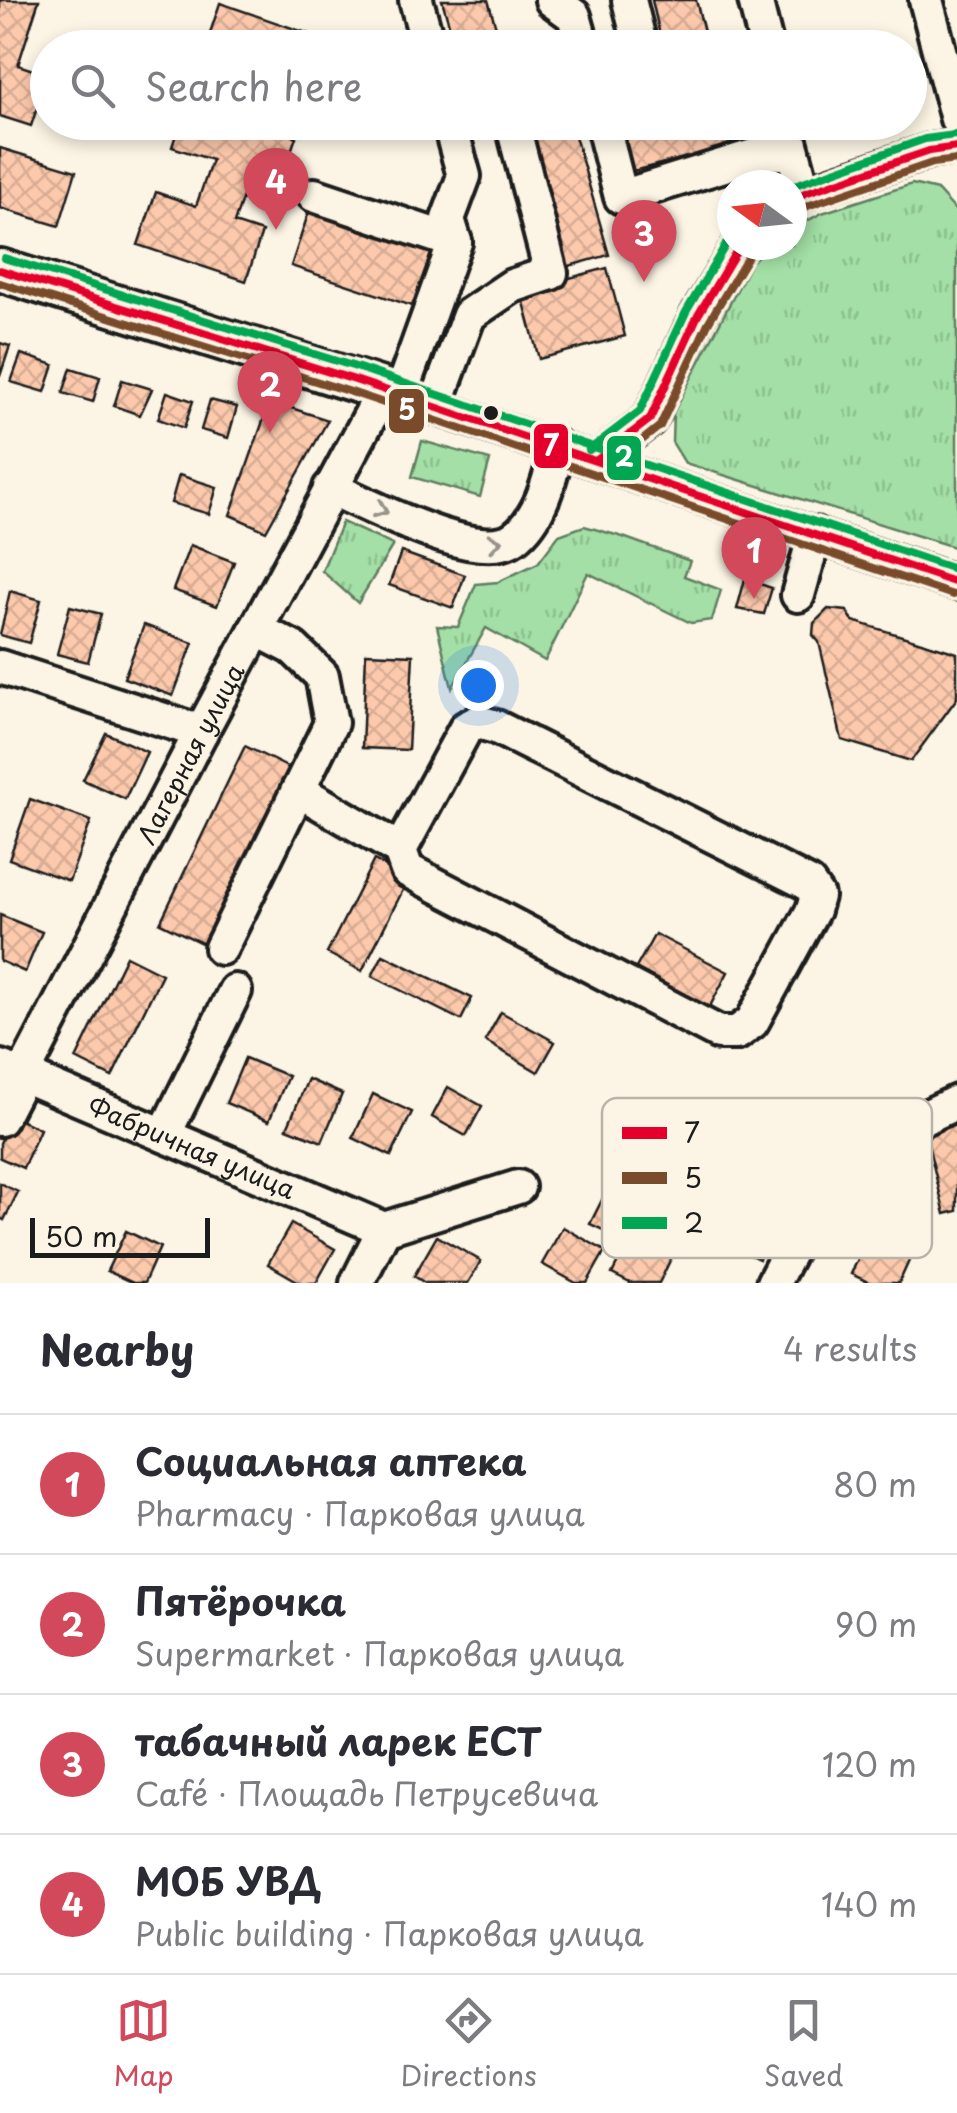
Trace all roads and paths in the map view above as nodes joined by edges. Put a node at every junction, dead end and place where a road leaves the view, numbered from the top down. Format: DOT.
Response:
graph roads {
  1 [pos="416,0"];
  2 [pos="552,0"];
  3 [pos="629,0"];
  4 [pos="756,0"];
  5 [pos="926,0"];
  6 [pos="424,30"];
  7 [pos="578,30"];
  8 [pos="637,30"];
  9 [pos="763,30"];
  10 [pos="957,118"];
  11 [pos="454,140"];
  12 [pos="517,140"];
  13 [pos="607,140"];
  14 [pos="786,140"];
  15 [pos="789,140"];
  16 [pos="957,147"];
  17 [pos="794,170"];
  18 [pos="314,194"];
  19 [pos="807,194"];
  20 [pos="455,242"];
  21 [pos="731,260"];
  22 [pos="0,270"];
  23 [pos="392,392"];
  24 [pos="435,407"];
  25 [pos="650,419"];
  26 [pos="558,447"];
  27 [pos="596,460"];
  28 [pos="662,482"];
  29 [pos="330,488"];
  30 [pos="815,534"];
  31 [pos="957,583"];
  32 [pos="798,596"];
  33 [pos="256,629"];
  34 [pos="0,668"];
  35 [pos="200,732"];
  36 [pos="298,790"];
  37 [pos="400,850"];
  38 [pos="220,948"];
  39 [pos="235,991"];
  40 [pos="11,1071"];
  41 [pos="957,1102"];
  42 [pos="932,1114"];
  43 [pos="0,1119"];
  44 [pos="164,1135"];
  45 [pos="518,1188"];
  46 [pos="384,1229"];
  47 [pos="786,1258"];
  48 [pos="357,1283"];
  49 [pos="773,1283"];
  1 -- 6 [label="street"];
  2 -- 7 [label="street"];
  3 -- 8 [label="street"];
  4 -- 9 [label="street"];
  5 -- 10 [label="street"];
  11 -- 20 [label="street, Лагерная улица"];
  12 -- 24 [label="street"];
  13 -- 14 [label="street"];
  15 -- 17 [label="street"];
  16 -- 19 [label="street"];
  18 -- 20 [label="street"];
  20 -- 23 [label="street, Лагерная улица"];
  21 -- 25 [label="street"];
  22 -- 23 [label="main road"];
  23 -- 24 [label="street"];
  23 -- 29 [label="street, Лагерная улица"];
  24 -- 26 [label="street"];
  25 -- 27 [label="street"];
  25 -- 28 [label="street"];
  26 -- 27 [label="street"];
  29 -- 26 [label="street, one-way"];
  27 -- 28 [label="street"];
  28 -- 30 [label="street"];
  29 -- 33 [label="street, Лагерная улица"];
  30 -- 31 [label="street"];
  30 -- 32 [label="street"];
  33 -- 35 [label="street, Лагерная улица"];
  33 -- 36 [label="street"];
  34 -- 35 [label="street"];
  35 -- 40 [label="street, Лагерная улица"];
  36 -- 37 [label="street"];
  36 -- 38 [label="street"];
  37 -- 37 [label="street"];
  39 -- 44 [label="street"];
  40 -- 43 [label="street, Лагерная улица"];
  40 -- 44 [label="street, Фабричная улица"];
  41 -- 42 [label="street"];
  44 -- 46 [label="street, Фабричная улица"];
  45 -- 46 [label="street"];
  46 -- 48 [label="street"];
  47 -- 49 [label="street"];
}
